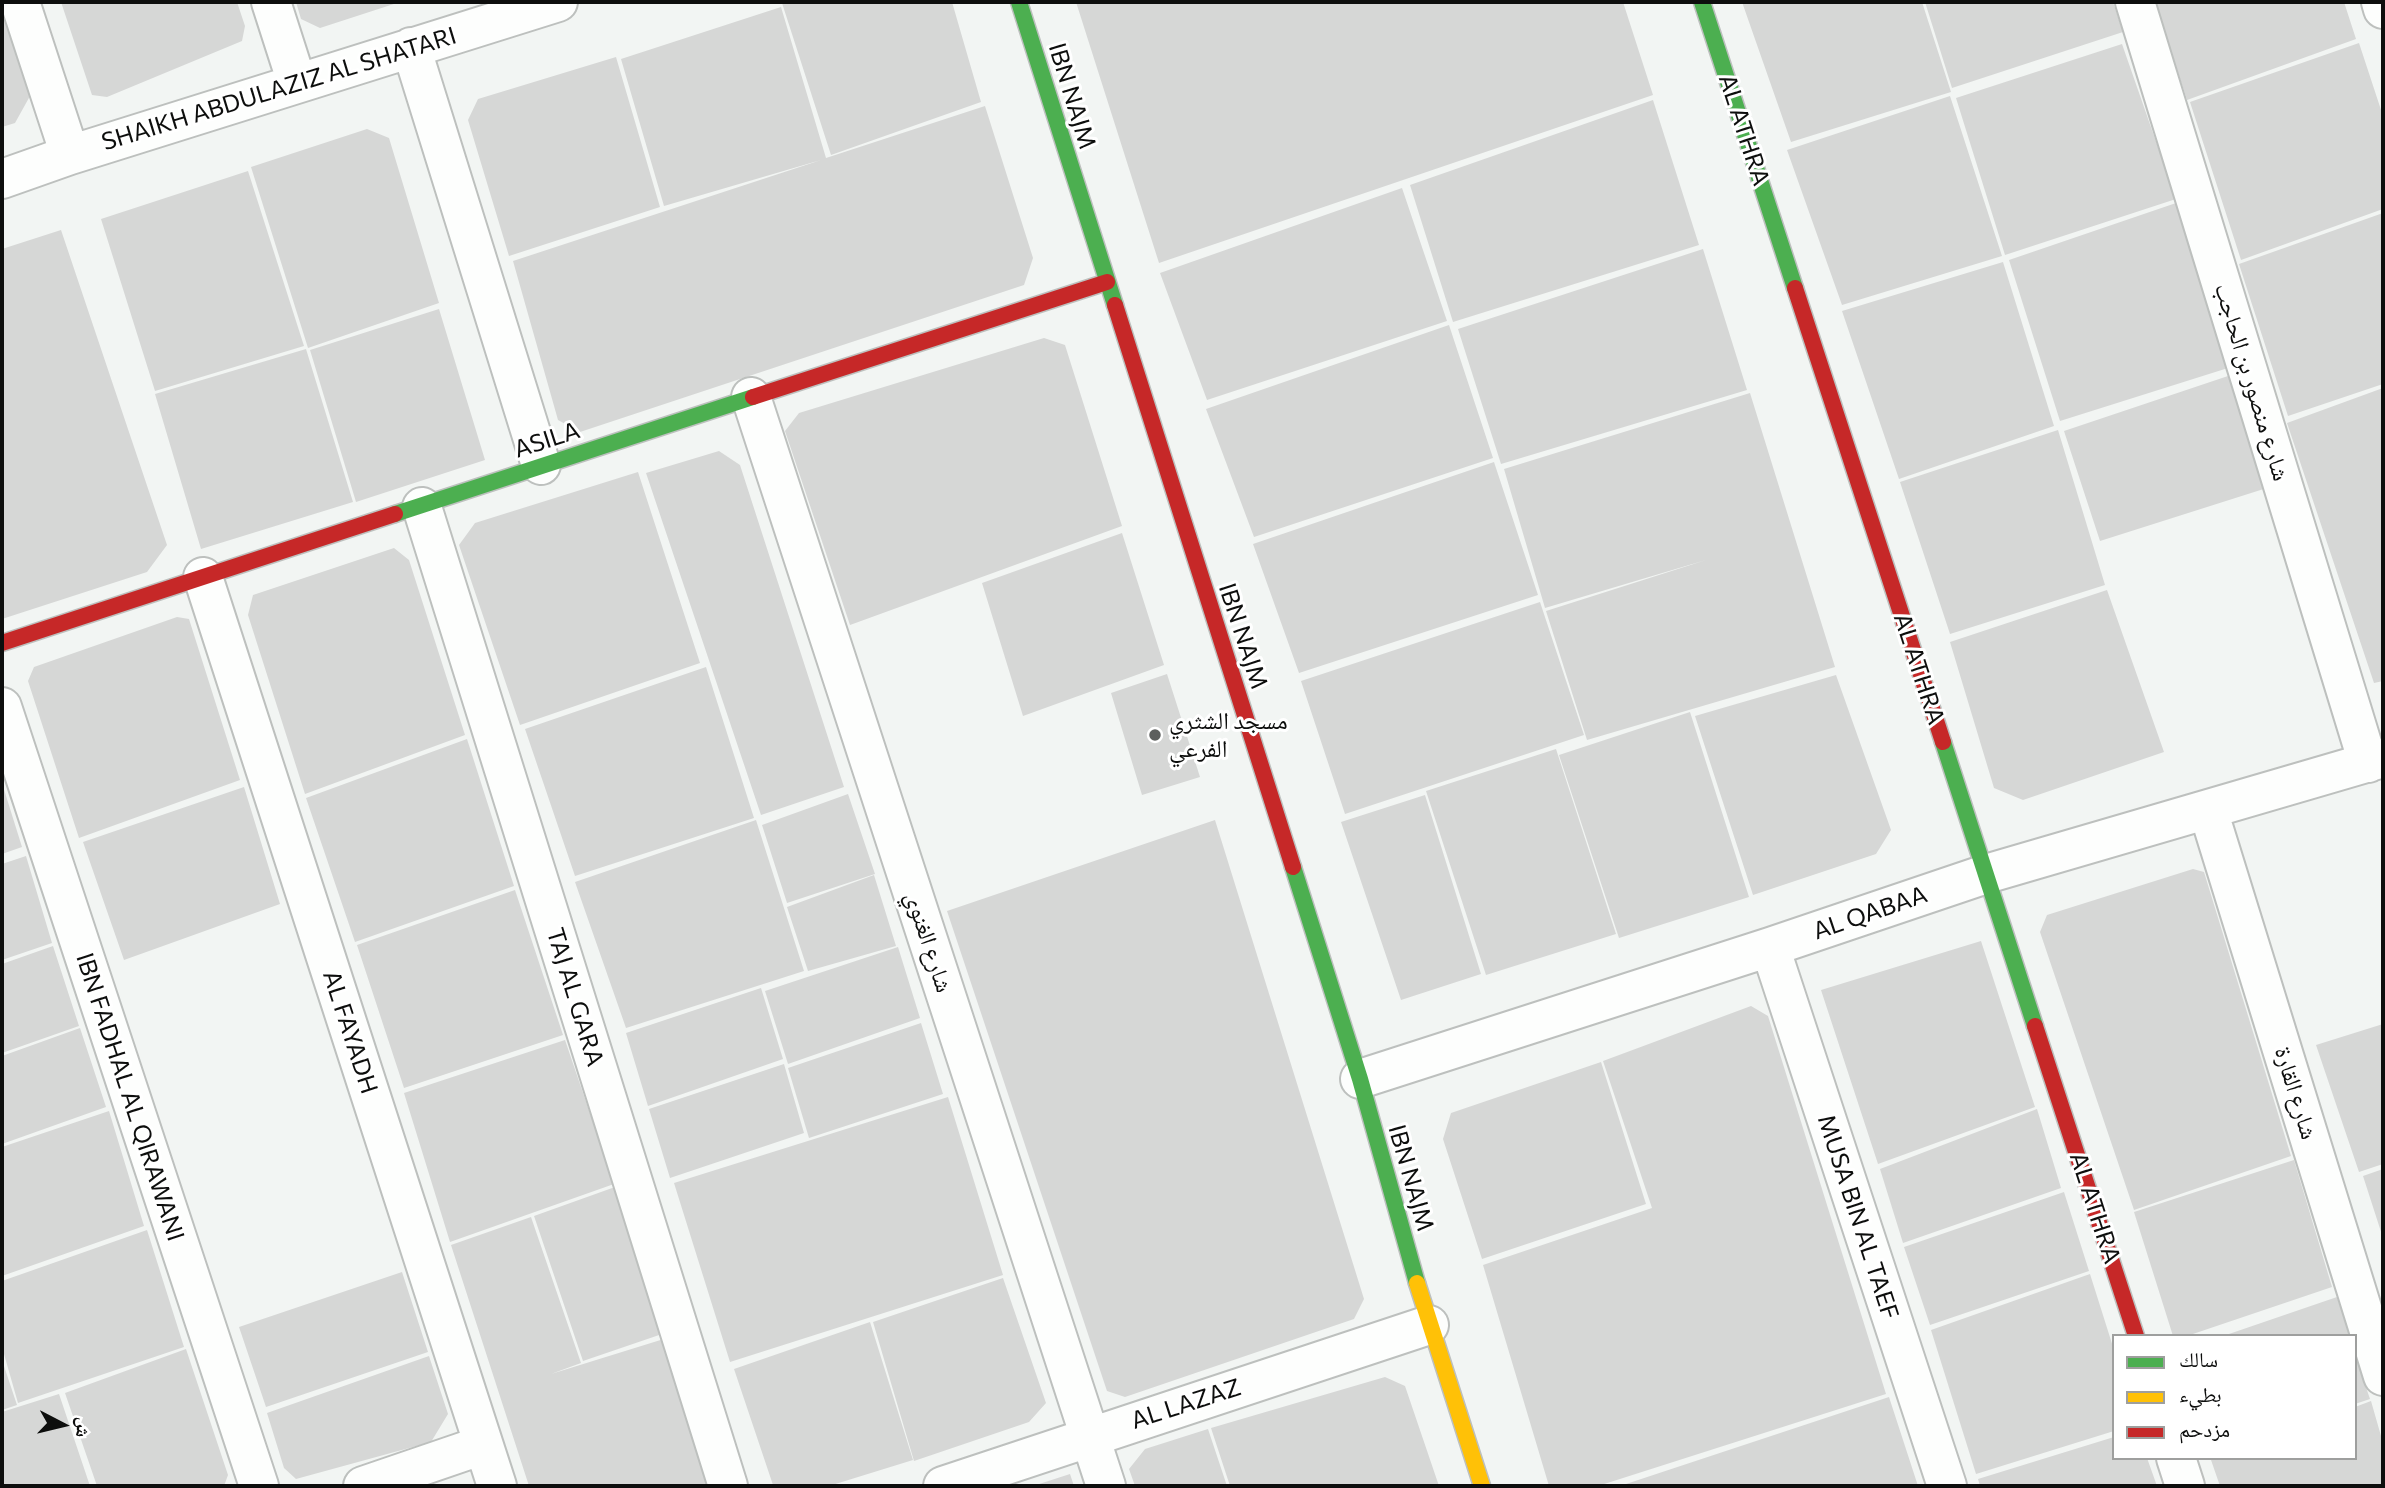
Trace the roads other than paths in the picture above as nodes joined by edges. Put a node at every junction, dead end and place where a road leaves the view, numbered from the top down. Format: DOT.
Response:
graph roads {
  1 [pos="20,2"];
  2 [pos="271,2"];
  3 [pos="558,2"];
  4 [pos="1019,2"];
  5 [pos="1702,2"];
  6 [pos="2136,2"];
  7 [pos="2381,2"];
  8 [pos="2383,9"];
  9 [pos="411,47"];
  10 [pos="297,83"];
  11 [pos="70,155"];
  12 [pos="2,179"];
  13 [pos="1107,282"];
  14 [pos="751,397"];
  15 [pos="541,465"];
  16 [pos="422,507"];
  17 [pos="203,577"];
  18 [pos="2,643"];
  19 [pos="2,707"];
  20 [pos="2376,760"];
  21 [pos="2208,810"];
  22 [pos="1986,874"];
  23 [pos="1770,947"];
  24 [pos="1360,1079"];
  25 [pos="1429,1325"];
  26 [pos="2135,1334"];
  27 [pos="2383,1376"];
  28 [pos="1091,1435"];
  29 [pos="483,1445"];
  30 [pos="2177,1460"];
  31 [pos="259,1486"];
  32 [pos="363,1486"];
  33 [pos="497,1486"];
  34 [pos="728,1486"];
  35 [pos="943,1486"];
  36 [pos="1106,1486"];
  37 [pos="1482,1486"];
  38 [pos="1947,1486"];
  39 [pos="2185,1486"];
  1 -- 11 [label="street"];
  2 -- 10 [label="street"];
  3 -- 9 [label="street, SHAIKH ABDULAZIZ AL SHATARI"];
  4 -- 13 [label="street, IBN NAJM"];
  5 -- 22 [label="street, AL ATHRA"];
  6 -- 20 [label="street, شارع منصور بن الحاجب"];
  7 -- 8 [label="street"];
  9 -- 10 [label="street, SHAIKH ABDULAZIZ AL SHATARI"];
  9 -- 15 [label="street"];
  10 -- 11 [label="street, SHAIKH ABDULAZIZ AL SHATARI"];
  11 -- 12 [label="street, SHAIKH ABDULAZIZ AL SHATARI"];
  13 -- 14 [label="street, ASILA"];
  13 -- 24 [label="street, IBN NAJM"];
  14 -- 15 [label="street, ASILA"];
  14 -- 28 [label="street, شارع الغنوي"];
  15 -- 16 [label="street, ASILA"];
  16 -- 17 [label="street, ASILA"];
  16 -- 34 [label="street, TAJ AL GARA"];
  17 -- 18 [label="street, ASILA"];
  17 -- 29 [label="street, AL FAYADH"];
  19 -- 31 [label="street, IBN FADHAL AL QIRAWANI"];
  20 -- 21 [label="street, AL QABAA"];
  21 -- 22 [label="street, AL QABAA"];
  21 -- 27 [label="street, شارع القارة"];
  22 -- 23 [label="street, AL QABAA"];
  22 -- 26 [label="street, AL ATHRA"];
  23 -- 24 [label="street, AL QABAA"];
  23 -- 38 [label="street, MUSA BIN AL TAEF"];
  24 -- 25 [label="street, IBN NAJM"];
  25 -- 28 [label="street, AL LAZAZ"];
  25 -- 37 [label="street, IBN NAJM"];
  28 -- 35 [label="street, AL LAZAZ"];
  28 -- 36 [label="street, شارع الغنوي"];
  29 -- 32 [label="street"];
  29 -- 33 [label="street, AL FAYADH"];
  30 -- 39 [label="street"];
}
